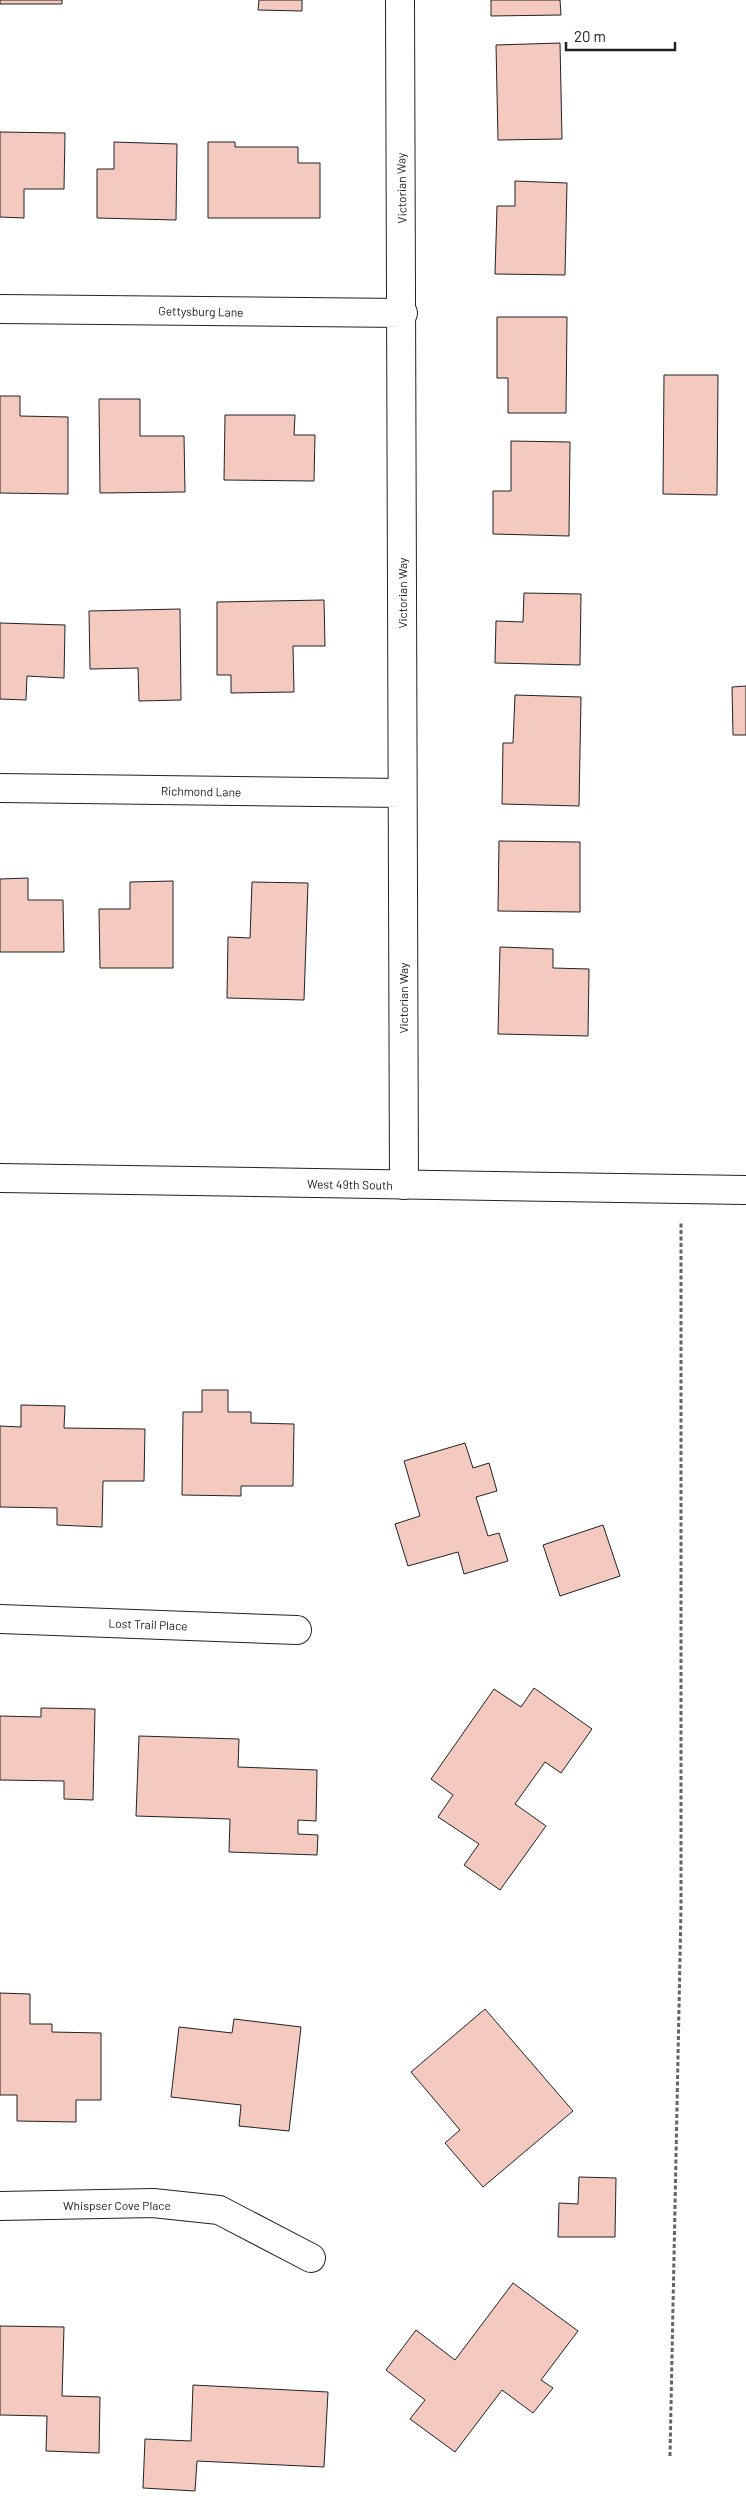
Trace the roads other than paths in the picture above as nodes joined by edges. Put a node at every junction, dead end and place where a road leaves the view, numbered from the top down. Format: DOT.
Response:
graph roads {
  1 [pos="400,0"];
  2 [pos="0,309"];
  3 [pos="403,313"];
  4 [pos="0,788"];
  5 [pos="402,793"];
  6 [pos="0,1178"];
  7 [pos="404,1185"];
  8 [pos="746,1190"];
  9 [pos="0,1618"];
  10 [pos="296,1630"];
  11 [pos="0,2206"];
  12 [pos="312,2258"];
  1 -- 3 [label="street, Victorian Way"];
  2 -- 3 [label="street, Gettysburg Lane"];
  3 -- 5 [label="street, Victorian Way"];
  4 -- 5 [label="street, Richmond Lane"];
  5 -- 7 [label="street, Victorian Way"];
  6 -- 7 [label="street, West 49th South"];
  7 -- 8 [label="street, West 49th South"];
  9 -- 10 [label="street, Lost Trail Place"];
  11 -- 12 [label="street, Whispser Cove Place"];
}
